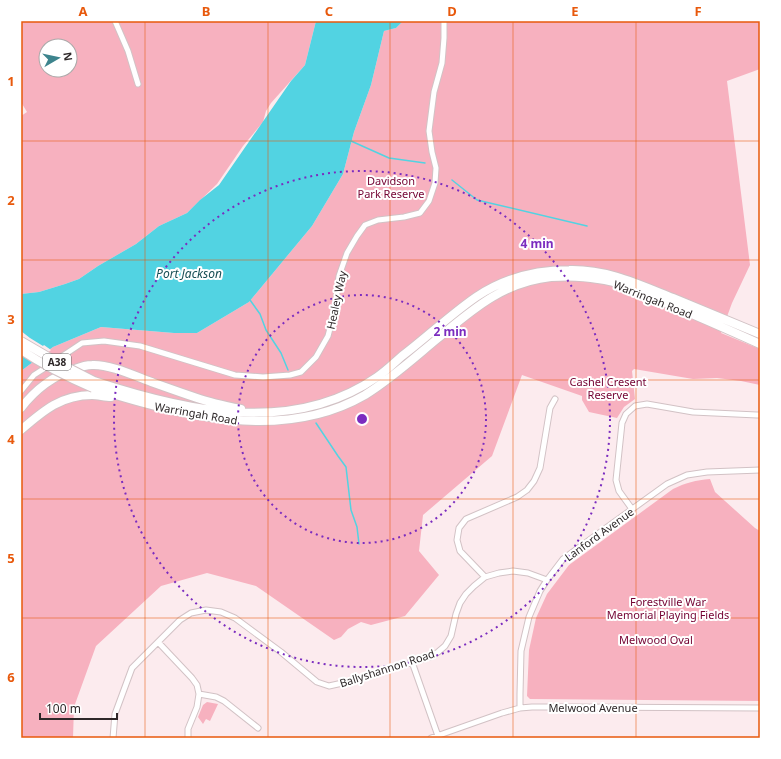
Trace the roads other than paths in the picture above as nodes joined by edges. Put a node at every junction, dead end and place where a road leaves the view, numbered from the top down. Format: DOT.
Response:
graph roads {
  1 [pos="115,21"];
  2 [pos="444,21"];
  3 [pos="138,84"];
  4 [pos="760,334"];
  5 [pos="21,341"];
  6 [pos="760,344"];
  7 [pos="21,350"];
  8 [pos="94,384"];
  9 [pos="21,391"];
  10 [pos="129,399"];
  11 [pos="555,399"];
  12 [pos="21,408"];
  13 [pos="262,413"];
  14 [pos="760,416"];
  15 [pos="21,430"];
  16 [pos="760,470"];
  17 [pos="632,509"];
  18 [pos="485,577"];
  19 [pos="547,580"];
  20 [pos="158,642"];
  21 [pos="412,662"];
  22 [pos="199,694"];
  23 [pos="520,708"];
  24 [pos="760,708"];
  25 [pos="258,728"];
  26 [pos="438,736"];
  27 [pos="113,738"];
  28 [pos="188,738"];
  29 [pos="431,738"];
  1 -- 3 [label="street"];
  2 -- 9 [label="street, Healey Way"];
  4 -- 13 [label="highway, Warringah Road / A38"];
  5 -- 8 [label="highway, Warringah Road / A38, bridge"];
  6 -- 10 [label="highway, Warringah Road / A38"];
  7 -- 8 [label="highway, Warringah Road / A38, bridge"];
  8 -- 10 [label="highway, Warringah Road / A38"];
  8 -- 13 [label="highway, Warringah Road / A38"];
  10 -- 15 [label="highway"];
  11 -- 18 [label="street"];
  12 -- 13 [label="highway"];
  14 -- 17 [label="street"];
  16 -- 17 [label="street, Lanford Avenue"];
  17 -- 19 [label="street, Lanford Avenue"];
  18 -- 19 [label="street, Ballyshannon Road"];
  18 -- 21 [label="street, Ballyshannon Road"];
  19 -- 23 [label="street, Lanford Avenue"];
  20 -- 21 [label="street, Ballyshannon Road"];
  20 -- 22 [label="street"];
  20 -- 27 [label="street, Ballyshannon Road"];
  21 -- 26 [label="street"];
  22 -- 25 [label="street"];
  22 -- 28 [label="street"];
  23 -- 24 [label="street, Melwood Avenue"];
  23 -- 26 [label="street, Melwood Avenue"];
  26 -- 29 [label="street, Melwood Avenue"];
}
